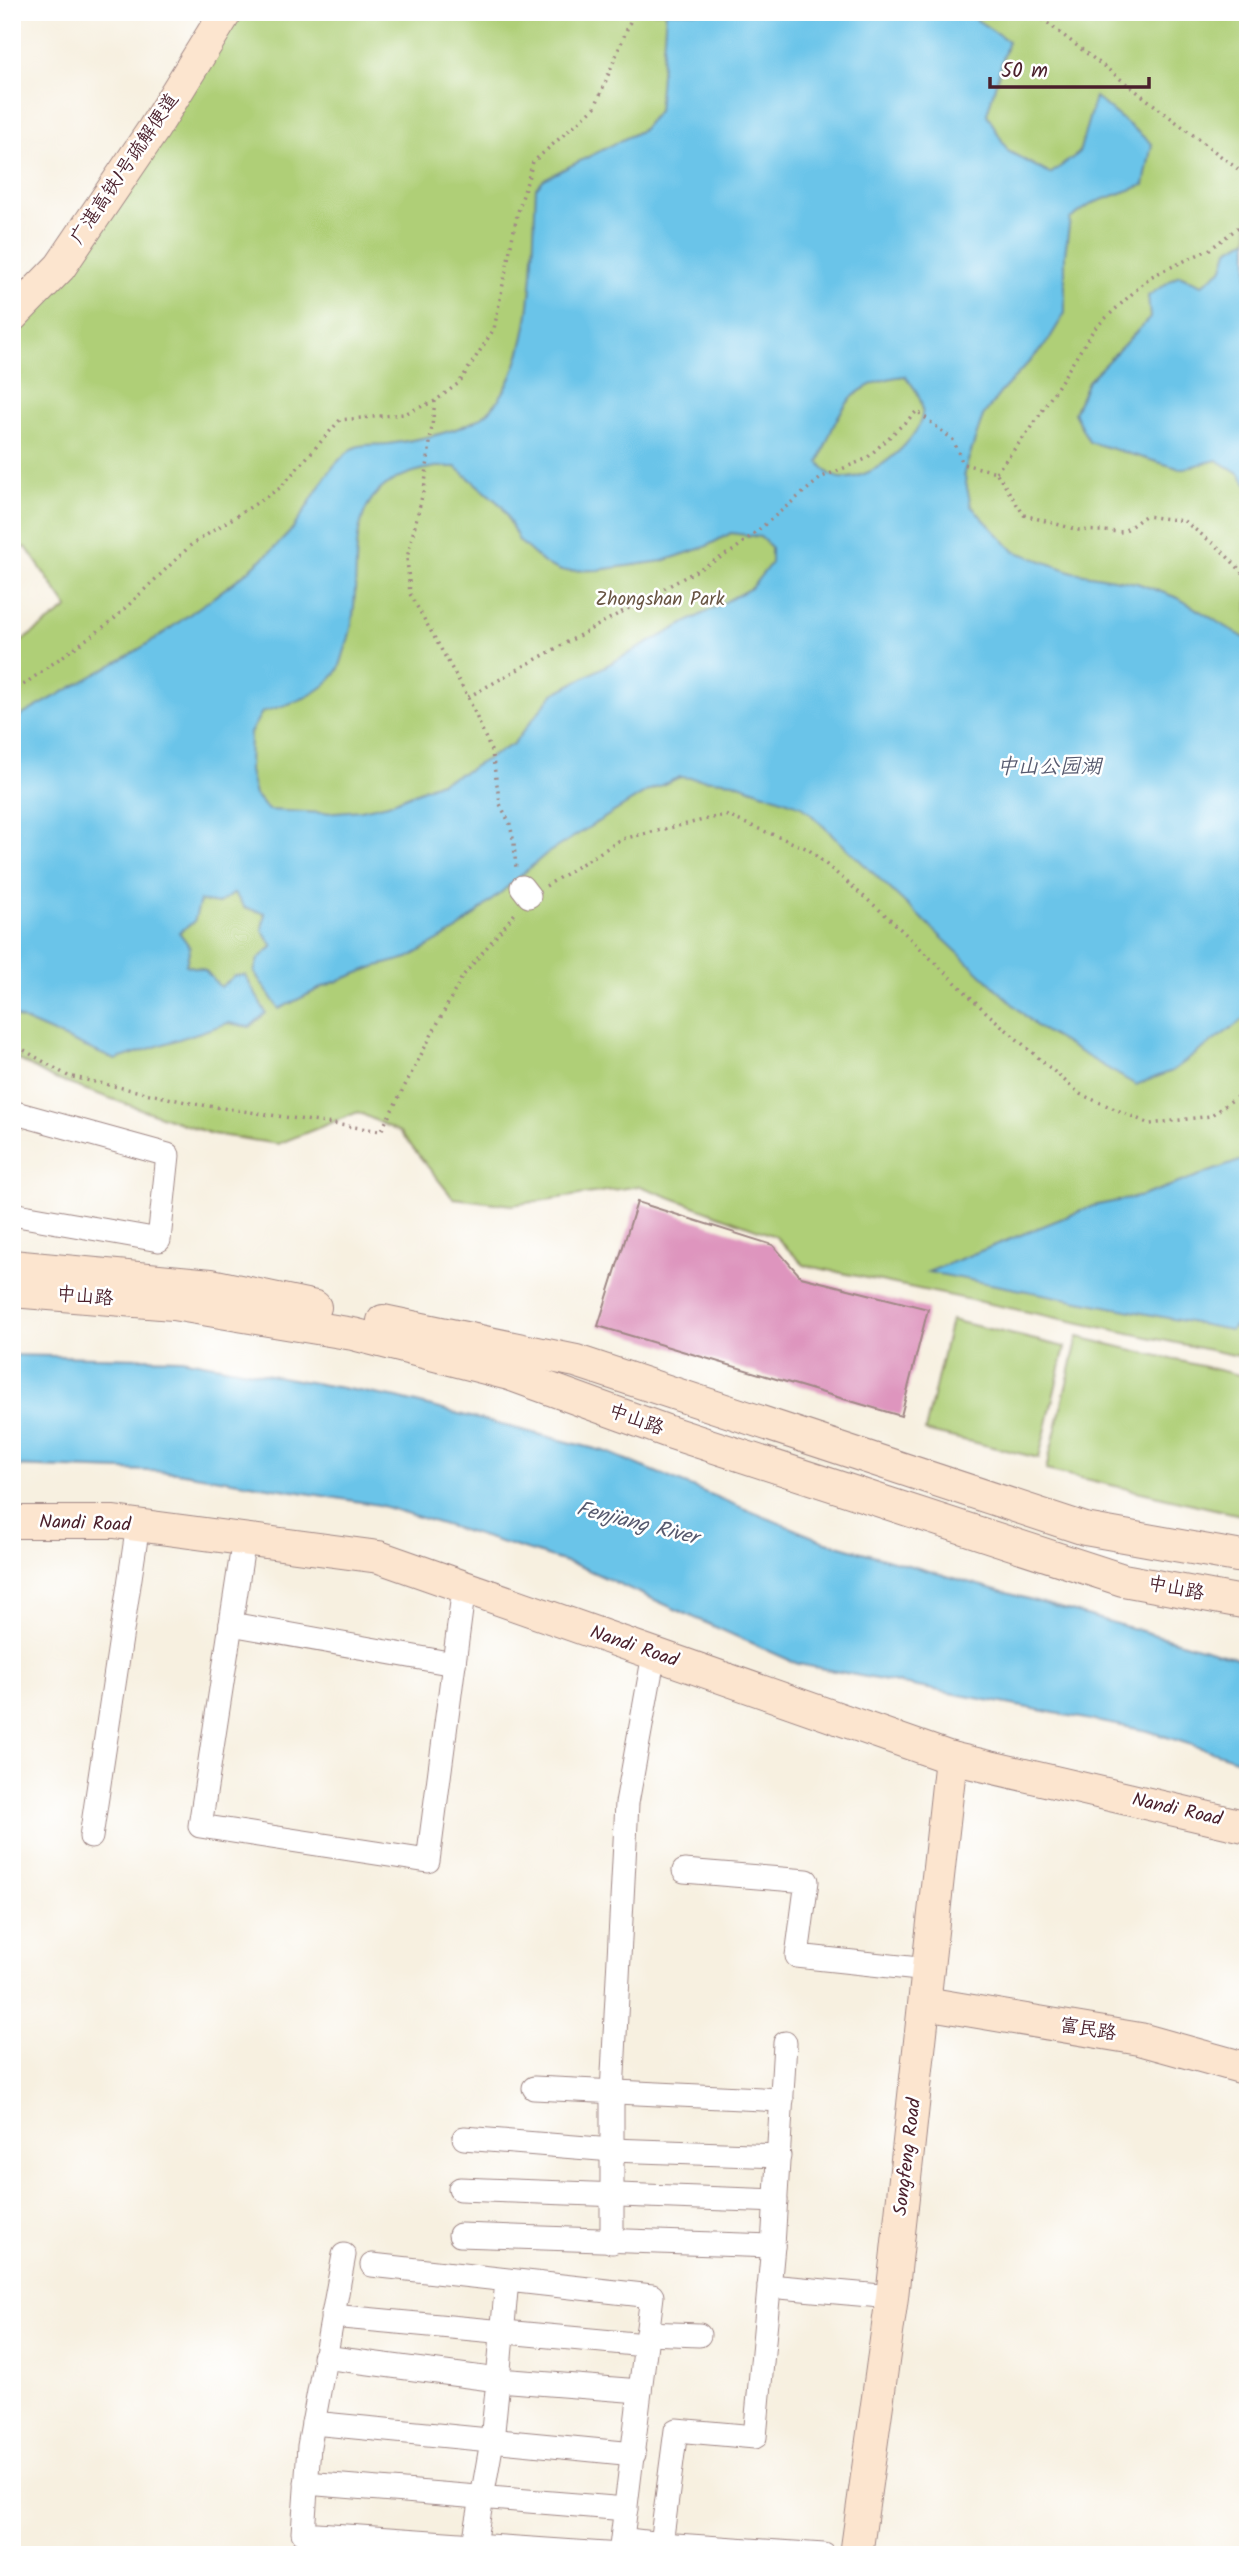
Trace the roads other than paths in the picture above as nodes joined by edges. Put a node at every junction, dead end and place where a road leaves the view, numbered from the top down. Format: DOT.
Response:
graph roads {
  1 [pos="226,12"];
  2 [pos="12,316"];
  3 [pos="12,1112"];
  4 [pos="12,1214"];
  5 [pos="12,1266"];
  6 [pos="12,1291"];
  7 [pos="12,1522"];
  8 [pos="138,1525"];
  9 [pos="244,1539"];
  10 [pos="1248,1558"];
  11 [pos="464,1587"];
  12 [pos="1248,1603"];
  13 [pos="231,1624"];
  14 [pos="654,1654"];
  15 [pos="454,1664"];
  16 [pos="951,1758"];
  17 [pos="1248,1827"];
  18 [pos="91,1837"];
  19 [pos="684,1871"];
  20 [pos="928,1970"];
  21 [pos="925,2003"];
  22 [pos="785,2043"];
  23 [pos="1248,2069"];
  24 [pos="534,2088"];
  25 [pos="612,2093"];
  26 [pos="782,2100"];
  27 [pos="464,2138"];
  28 [pos="612,2150"];
  29 [pos="779,2156"];
  30 [pos="460,2189"];
  31 [pos="612,2193"];
  32 [pos="776,2201"];
  33 [pos="460,2235"];
  34 [pos="612,2242"];
  35 [pos="773,2246"];
  36 [pos="344,2255"];
  37 [pos="372,2265"];
  38 [pos="507,2280"];
  39 [pos="769,2287"];
  40 [pos="892,2297"];
  41 [pos="332,2316"];
  42 [pos="502,2332"];
  43 [pos="699,2335"];
  44 [pos="646,2339"];
  45 [pos="324,2357"];
  46 [pos="498,2380"];
  47 [pos="640,2391"];
  48 [pos="313,2423"];
  49 [pos="492,2441"];
  50 [pos="634,2454"];
  51 [pos="306,2483"];
  52 [pos="481,2496"];
  53 [pos="626,2509"];
  54 [pos="661,2544"];
  55 [pos="473,2550"];
  56 [pos="626,2555"];
  57 [pos="824,2555"];
  58 [pos="856,2555"];
  1 -- 2 [label="street, 广湛高铁1号疏解便道"];
  3 -- 4 [label="street"];
  5 -- 10 [label="street, 中山路"];
  6 -- 12 [label="street, 中山路"];
  7 -- 8 [label="street, Nandi Road"];
  8 -- 9 [label="street, Nandi Road"];
  8 -- 18 [label="street"];
  9 -- 11 [label="street, Nandi Road"];
  9 -- 13 [label="street"];
  11 -- 14 [label="street, Nandi Road"];
  11 -- 15 [label="street"];
  13 -- 15 [label="street"];
  13 -- 15 [label="street"];
  14 -- 16 [label="street, Nandi Road"];
  14 -- 25 [label="street"];
  16 -- 17 [label="street, Nandi Road"];
  16 -- 20 [label="street, Songfeng Road"];
  19 -- 20 [label="street"];
  20 -- 21 [label="street, Songfeng Road"];
  21 -- 23 [label="street, 富民路"];
  21 -- 40 [label="street, Songfeng Road"];
  22 -- 26 [label="street"];
  24 -- 25 [label="street"];
  25 -- 26 [label="street"];
  25 -- 28 [label="street"];
  26 -- 29 [label="street"];
  27 -- 28 [label="street"];
  28 -- 29 [label="street"];
  28 -- 31 [label="street"];
  29 -- 32 [label="street"];
  30 -- 31 [label="street"];
  31 -- 32 [label="street"];
  31 -- 34 [label="street"];
  32 -- 35 [label="street"];
  33 -- 34 [label="street"];
  34 -- 35 [label="street"];
  35 -- 39 [label="street"];
  36 -- 41 [label="street"];
  37 -- 38 [label="street"];
  38 -- 42 [label="street"];
  38 -- 44 [label="street"];
  39 -- 40 [label="street"];
  39 -- 54 [label="street"];
  40 -- 58 [label="street, Songfeng Road"];
  41 -- 42 [label="street"];
  41 -- 45 [label="street"];
  42 -- 44 [label="street"];
  42 -- 46 [label="street"];
  43 -- 44 [label="street"];
  44 -- 47 [label="street"];
  45 -- 46 [label="street"];
  45 -- 48 [label="street"];
  46 -- 47 [label="street"];
  46 -- 49 [label="street"];
  47 -- 50 [label="street"];
  48 -- 49 [label="street"];
  48 -- 51 [label="street"];
  49 -- 50 [label="street"];
  49 -- 52 [label="street"];
  50 -- 53 [label="street"];
  51 -- 52 [label="street"];
  51 -- 55 [label="street"];
  52 -- 53 [label="street"];
  52 -- 55 [label="street"];
  53 -- 55 [label="street"];
  54 -- 56 [label="street"];
  54 -- 57 [label="street"];
}
